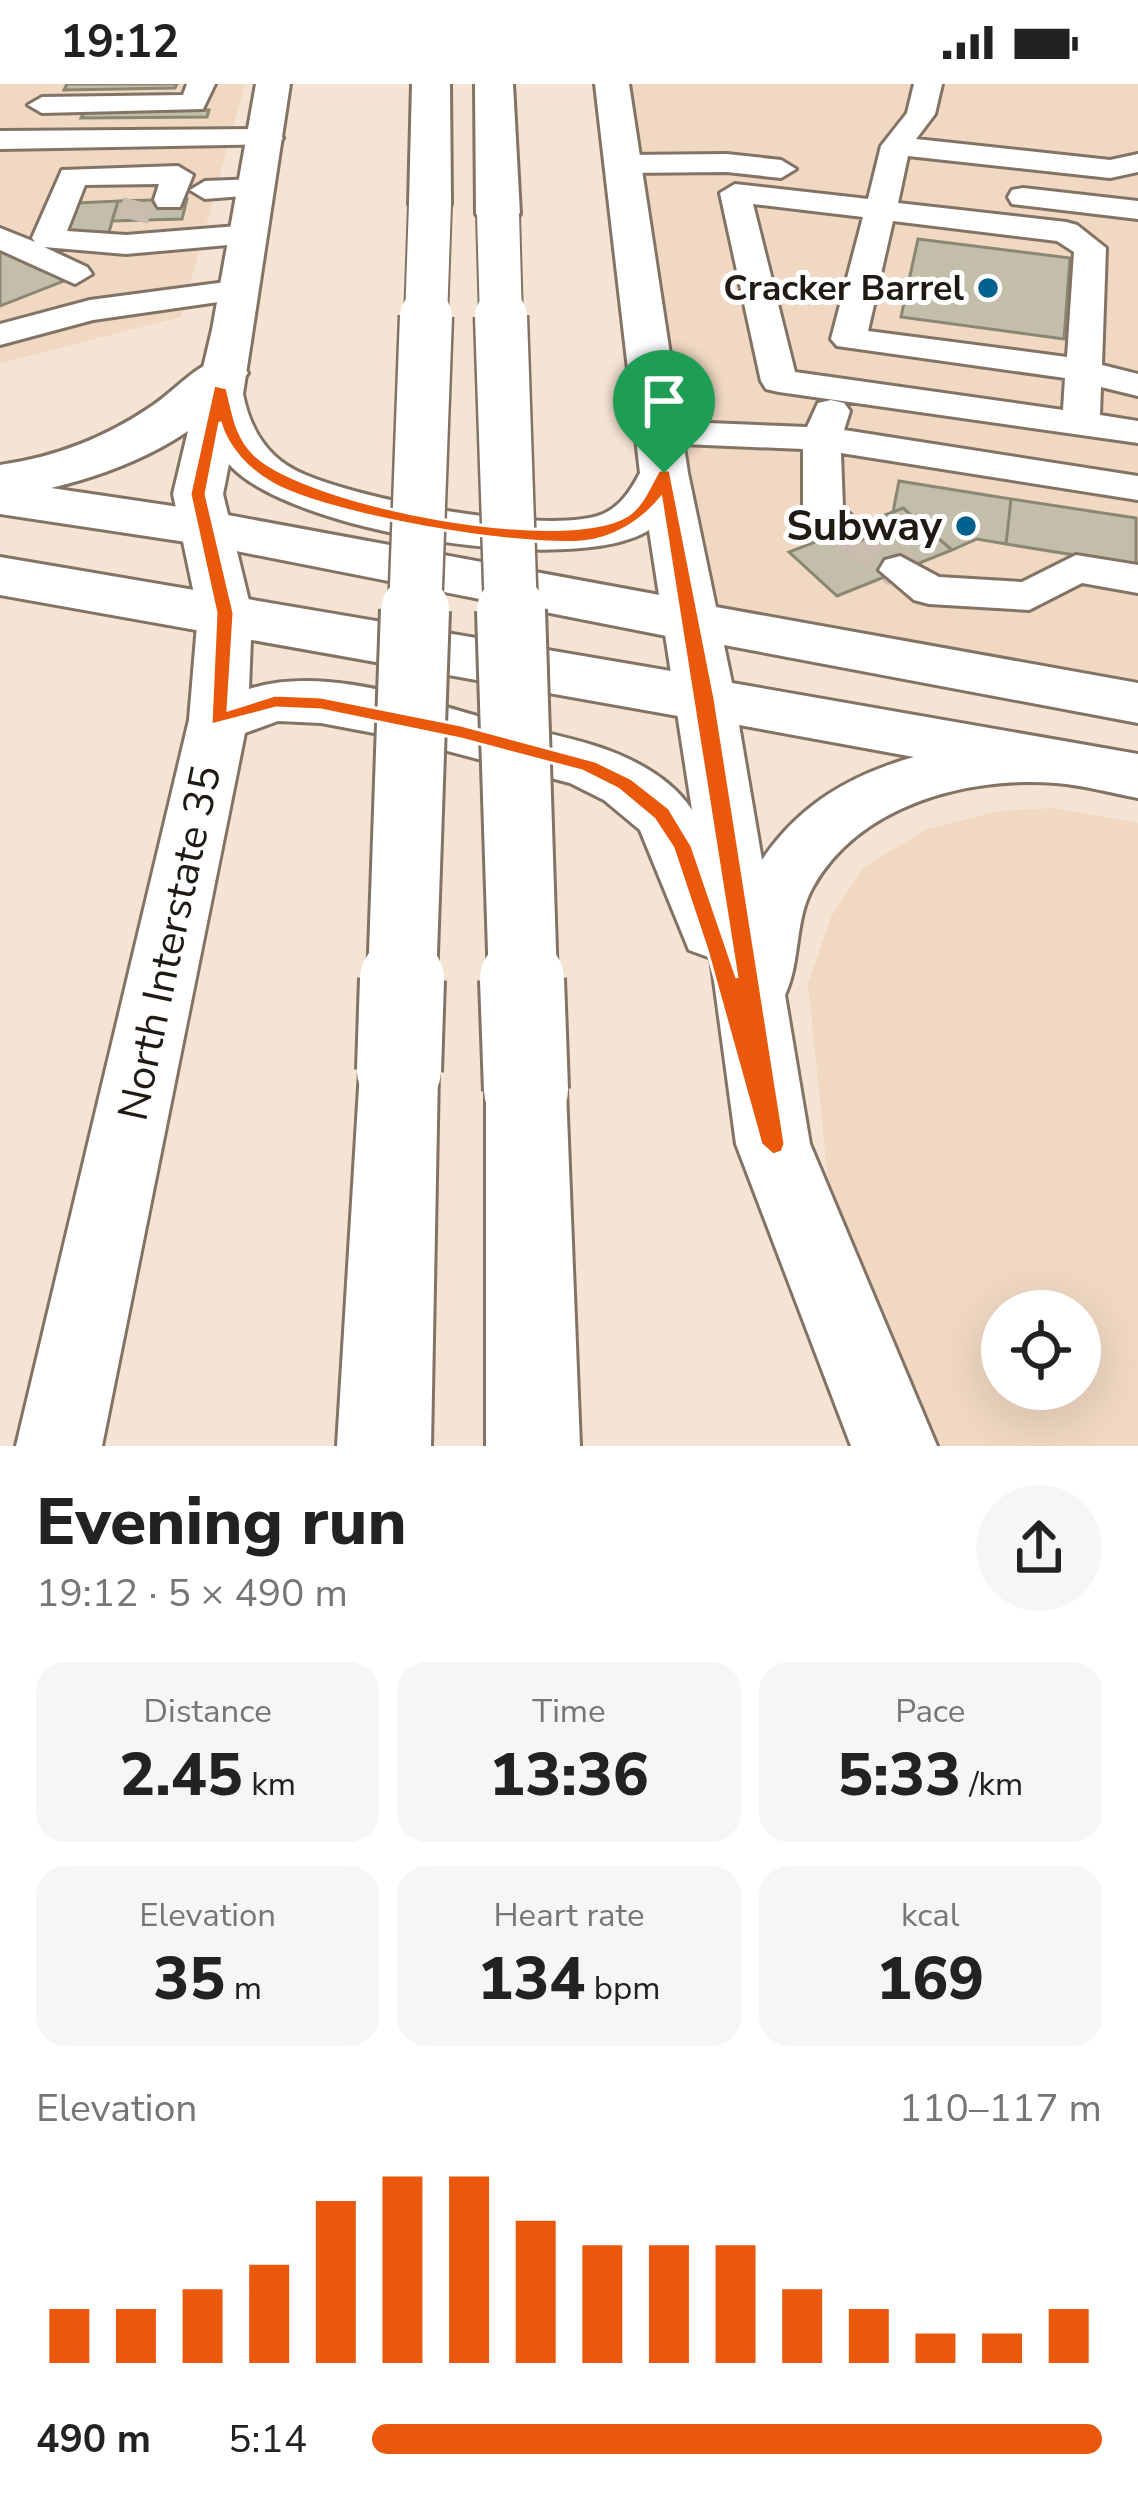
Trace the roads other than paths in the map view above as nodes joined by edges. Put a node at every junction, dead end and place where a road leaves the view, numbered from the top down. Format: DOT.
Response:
graph roads {
  1 [pos="201,84"];
  2 [pos="273,84"];
  3 [pos="431,84"];
  4 [pos="494,84"];
  5 [pos="612,84"];
  6 [pos="928,84"];
  7 [pos="47,94"];
  8 [pos="268,138"];
  9 [pos="189,139"];
  10 [pos="13,140"];
  11 [pos="896,146"];
  12 [pos="1138,163"];
  13 [pos="624,164"];
  14 [pos="259,188"];
  15 [pos="885,195"];
  16 [pos="1138,210"];
  17 [pos="161,211"];
  18 [pos="250,235"];
  19 [pos="0,238"];
  20 [pos="241,290"];
  21 [pos="133,303"];
  22 [pos="0,334"];
  23 [pos="1083,371"];
  24 [pos="221,381"];
  25 [pos="1138,385"];
  26 [pos="837,389"];
  27 [pos="1081,424"];
  28 [pos="1138,432"];
  29 [pos="822,439"];
  30 [pos="662,453"];
  31 [pos="0,481"];
  32 [pos="1138,488"];
  33 [pos="0,497"];
  34 [pos="206,528"];
  35 [pos="847,530"];
  36 [pos="900,570"];
  37 [pos="0,576"];
  38 [pos="1138,579"];
  39 [pos="225,613"];
  40 [pos="692,621"];
  41 [pos="706,699"];
  42 [pos="1138,703"];
  43 [pos="218,720"];
  44 [pos="1064,761"];
  45 [pos="1138,776"];
  46 [pos="751,1016"];
  47 [pos="773,1144"];
  48 [pos="58,1446"];
  49 [pos="385,1446"];
  50 [pos="533,1446"];
  51 [pos="894,1446"];
  1 -- 7 [label="street"];
  2 -- 8 [label="main road, North Interstate 35"];
  3 -- 49 [label="highway, bridge"];
  4 -- 50 [label="highway, bridge"];
  5 -- 13 [label="main road"];
  6 -- 11 [label="street"];
  7 -- 10 [label="street"];
  8 -- 9 [label="street"];
  8 -- 14 [label="main road, North Interstate 35"];
  9 -- 10 [label="street"];
  9 -- 17 [label="street"];
  11 -- 12 [label="street"];
  11 -- 15 [label="street"];
  13 -- 15 [label="street"];
  13 -- 30 [label="main road"];
  14 -- 17 [label="street"];
  14 -- 18 [label="main road, North Interstate 35"];
  15 -- 16 [label="street"];
  15 -- 23 [label="street"];
  15 -- 23 [label="street"];
  15 -- 26 [label="street"];
  17 -- 18 [label="street"];
  18 -- 20 [label="main road, North Interstate 35"];
  19 -- 21 [label="street"];
  20 -- 21 [label="street"];
  20 -- 24 [label="main road, North Interstate 35"];
  21 -- 22 [label="street"];
  23 -- 25 [label="street"];
  23 -- 27 [label="street"];
  24 -- 30 [label="main road"];
  24 -- 31 [label="highway"];
  24 -- 34 [label="main road, North Interstate 35"];
  26 -- 27 [label="street"];
  26 -- 29 [label="street"];
  27 -- 28 [label="street"];
  29 -- 30 [label="street"];
  29 -- 32 [label="street"];
  29 -- 35 [label="street"];
  30 -- 40 [label="main road"];
  33 -- 34 [label="highway"];
  34 -- 39 [label="main road, North Interstate 35"];
  34 -- 40 [label="highway"];
  36 -- 38 [label="street"];
  37 -- 39 [label="highway"];
  39 -- 41 [label="highway"];
  39 -- 43 [label="main road, North Interstate 35"];
  40 -- 41 [label="main road"];
  40 -- 42 [label="main road"];
  41 -- 44 [label="main road"];
  41 -- 46 [label="main road"];
  43 -- 47 [label="main road"];
  43 -- 48 [label="main road, North Interstate 35"];
  44 -- 45 [label="main road"];
  44 -- 46 [label="main road"];
  46 -- 47 [label="main road"];
  47 -- 51 [label="main road"];
}
